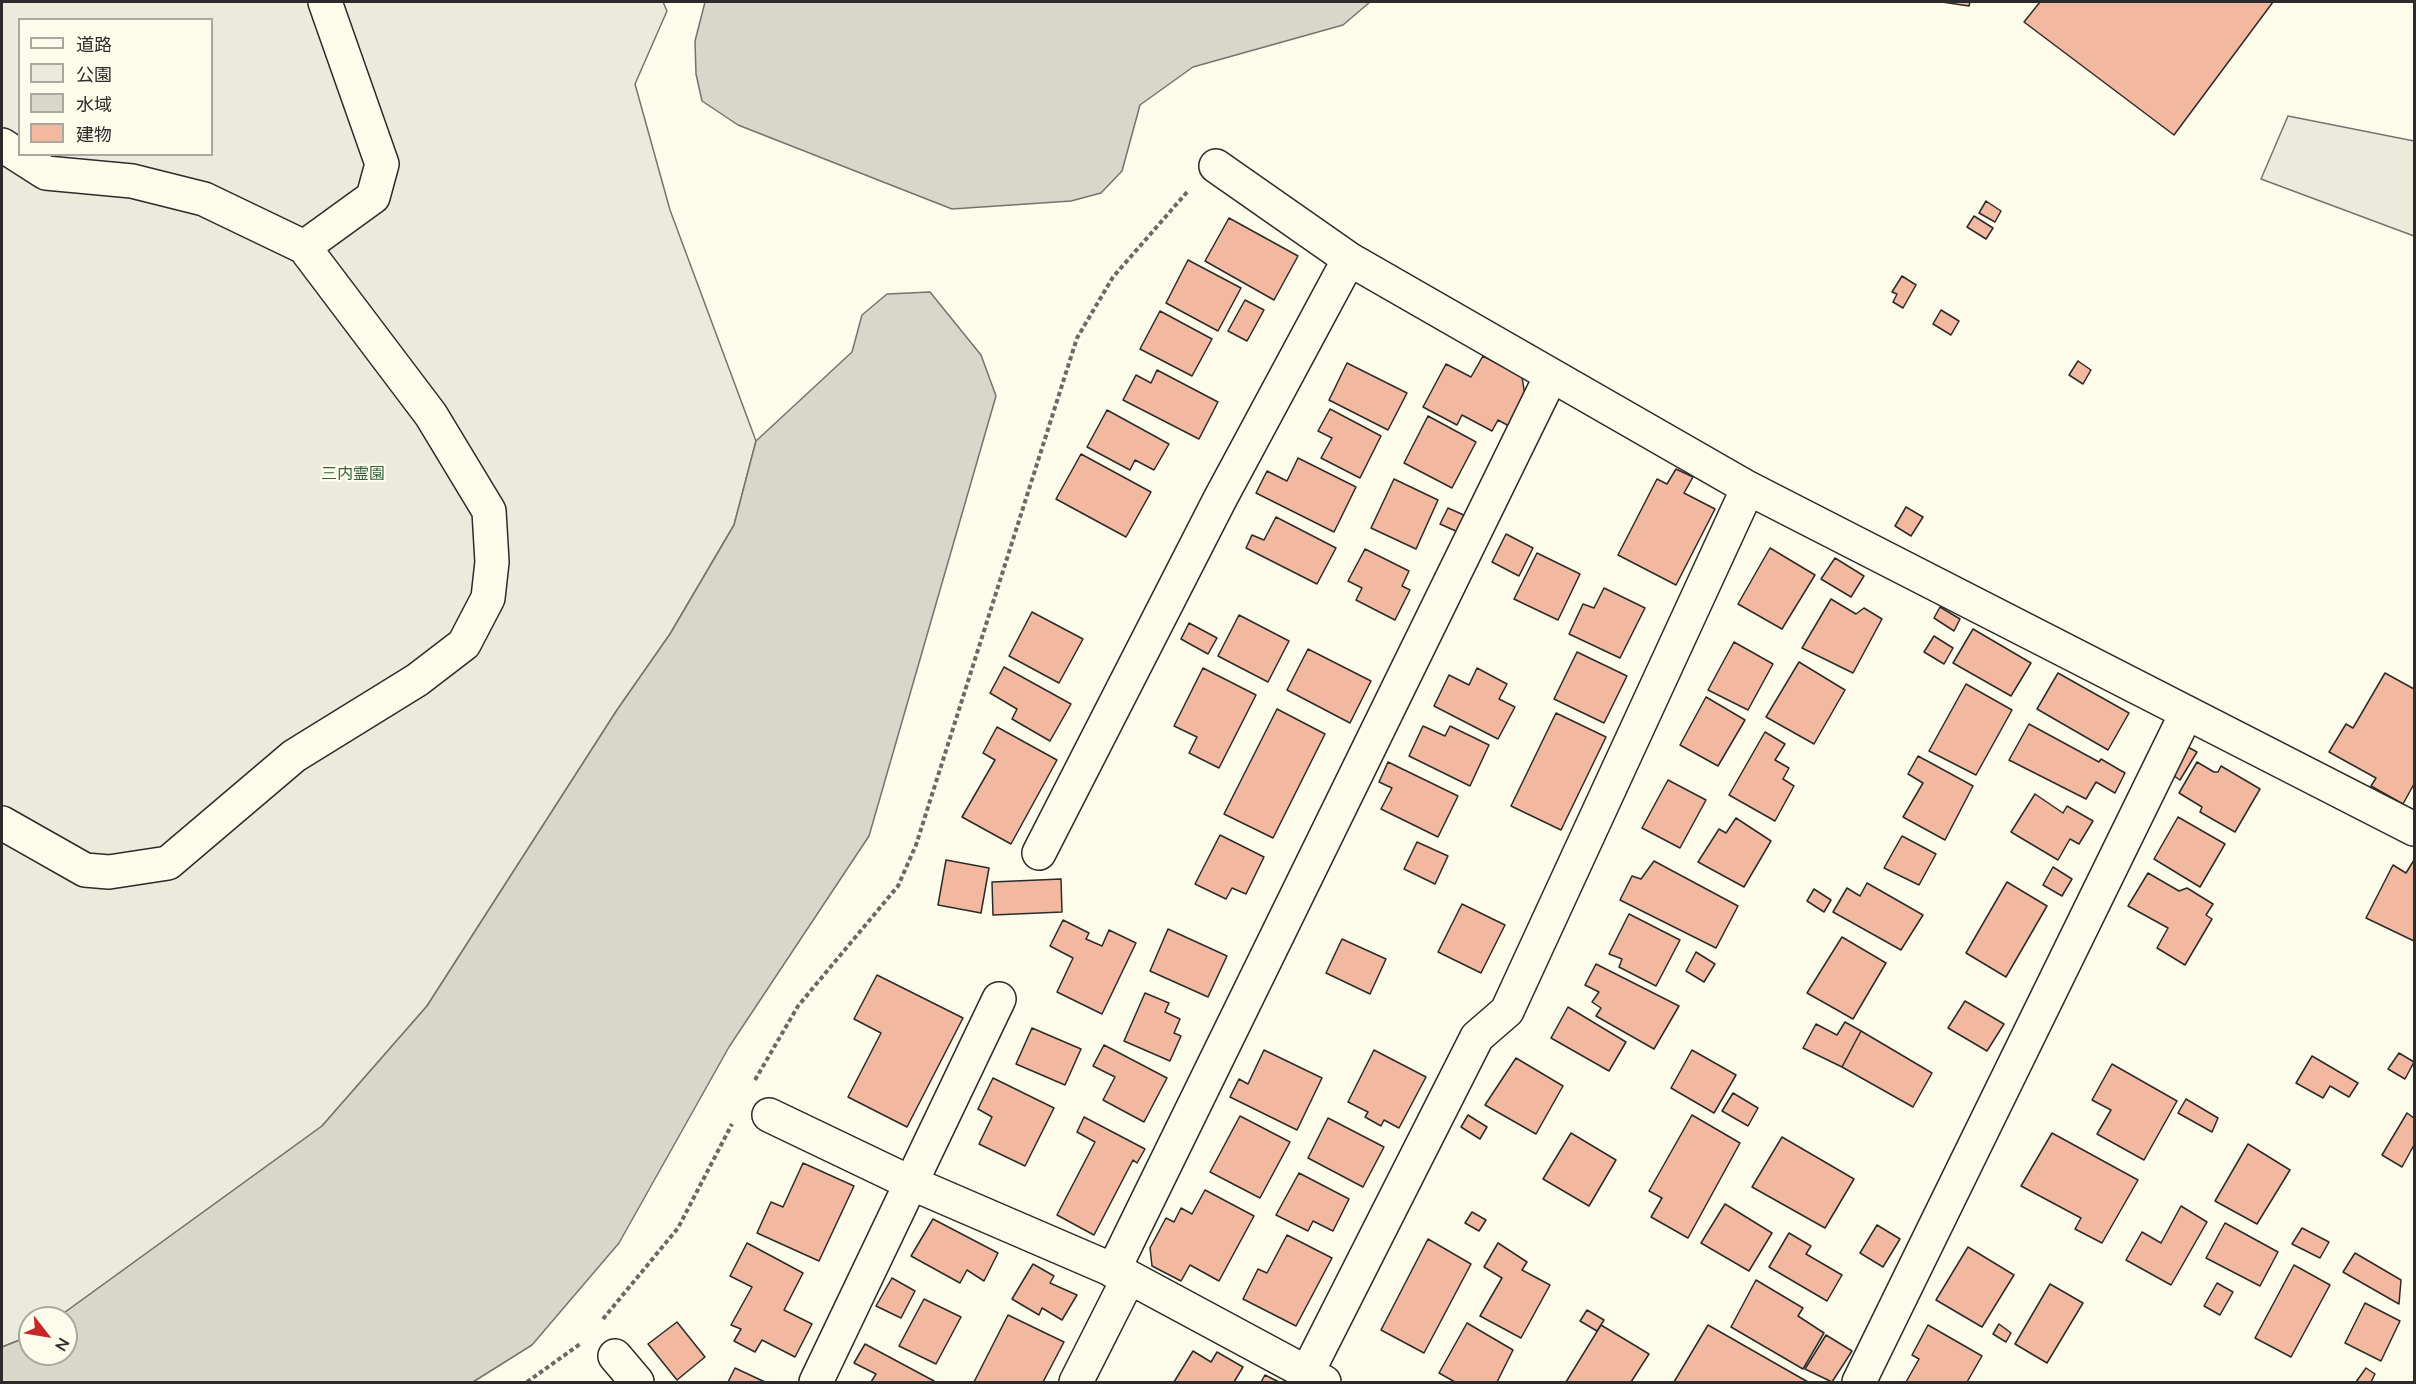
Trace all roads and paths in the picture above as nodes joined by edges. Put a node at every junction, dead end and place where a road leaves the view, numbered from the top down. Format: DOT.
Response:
graph roads {
  1 [pos="325,2"];
  2 [pos="2,145"];
  3 [pos="18,155"];
  4 [pos="19,156"];
  5 [pos="1216,166"];
  6 [pos="304,247"];
  7 [pos="1349,259"];
  8 [pos="1551,376"];
  9 [pos="1748,488"];
  10 [pos="2186,714"];
  11 [pos="2,823"];
  12 [pos="2415,829"];
  13 [pos="1039,853"];
  14 [pos="999,999"];
  15 [pos="753,1084"];
  16 [pos="753,1114"];
  17 [pos="911,1183"];
  18 [pos="1121,1274"];
  19 [pos="598,1324"];
  20 [pos="583,1342"];
  21 [pos="615,1356"];
  22 [pos="1315,1378"];
  23 [pos="527,1383"];
  24 [pos="636,1383"];
  25 [pos="816,1383"];
  26 [pos="1077,1383"];
  27 [pos="1859,1383"];
  1 -- 6 [label="street"];
  2 -- 3 [label="street"];
  4 -- 6 [label="street"];
  5 -- 7 [label="street"];
  5 -- 15 [label="path"];
  6 -- 11 [label="street"];
  7 -- 8 [label="street"];
  7 -- 13 [label="street"];
  8 -- 9 [label="street"];
  8 -- 18 [label="street"];
  9 -- 10 [label="street"];
  9 -- 22 [label="street"];
  10 -- 12 [label="street"];
  10 -- 27 [label="street"];
  14 -- 17 [label="street"];
  16 -- 17 [label="street"];
  16 -- 19 [label="path"];
  17 -- 18 [label="street"];
  17 -- 25 [label="street"];
  18 -- 22 [label="street"];
  18 -- 26 [label="street"];
  20 -- 23 [label="path"];
  21 -- 24 [label="street"];
}
